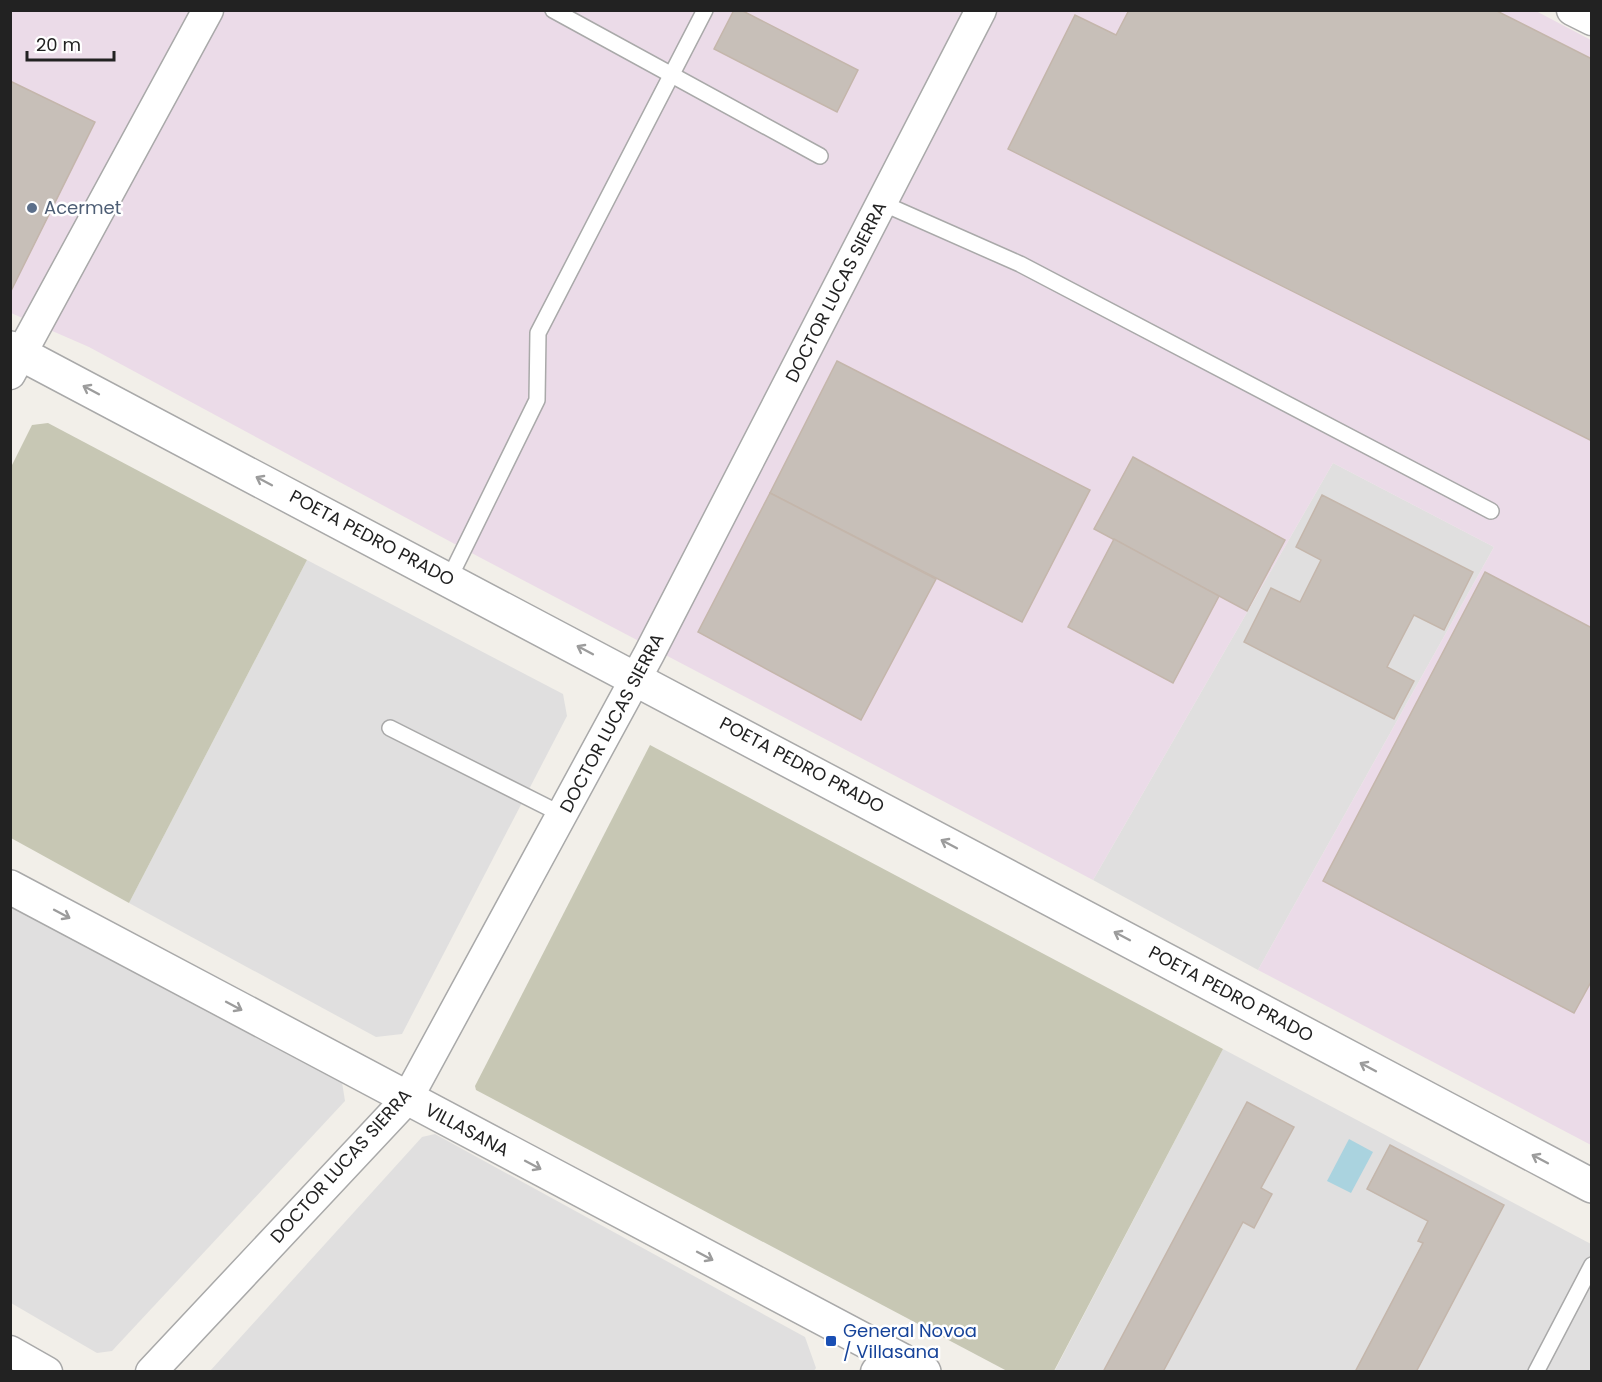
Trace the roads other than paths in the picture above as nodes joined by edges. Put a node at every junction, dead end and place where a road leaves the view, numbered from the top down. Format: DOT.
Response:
graph roads {
  1 [pos="208,10"];
  2 [pos="553,10"];
  3 [pos="705,10"];
  4 [pos="981,10"];
  5 [pos="1572,10"];
  6 [pos="1592,20"];
  7 [pos="671,75"];
  8 [pos="820,156"];
  9 [pos="882,203"];
  10 [pos="14,359"];
  11 [pos="1491,511"];
  12 [pos="449,579"];
  13 [pos="637,678"];
  14 [pos="390,728"];
  15 [pos="563,815"];
  16 [pos="10,887"];
  17 [pos="407,1099"];
  18 [pos="1592,1186"];
  19 [pos="1592,1265"];
  20 [pos="10,1351"];
  21 [pos="883,1363"];
  22 [pos="47,1371"];
  23 [pos="151,1371"];
  24 [pos="924,1371"];
  25 [pos="1536,1371"];
  1 -- 10 [label="street"];
  2 -- 7 [label="lane"];
  3 -- 7 [label="lane"];
  4 -- 9 [label="street, DOCTOR LUCAS SIERRA"];
  5 -- 6 [label="street"];
  7 -- 8 [label="lane"];
  7 -- 12 [label="lane"];
  9 -- 11 [label="lane"];
  9 -- 13 [label="street, DOCTOR LUCAS SIERRA"];
  12 -- 10 [label="street, POETA PEDRO PRADO, one-way"];
  13 -- 12 [label="street, POETA PEDRO PRADO, one-way"];
  13 -- 15 [label="street, DOCTOR LUCAS SIERRA"];
  18 -- 13 [label="street, POETA PEDRO PRADO, one-way"];
  14 -- 15 [label="lane"];
  15 -- 17 [label="street, DOCTOR LUCAS SIERRA"];
  16 -- 17 [label="street, VILLASANA, one-way"];
  17 -- 21 [label="street, VILLASANA, one-way"];
  17 -- 23 [label="street, DOCTOR LUCAS SIERRA"];
  19 -- 25 [label="lane"];
  20 -- 22 [label="street"];
  21 -- 24 [label="street, VILLASANA"];
}
